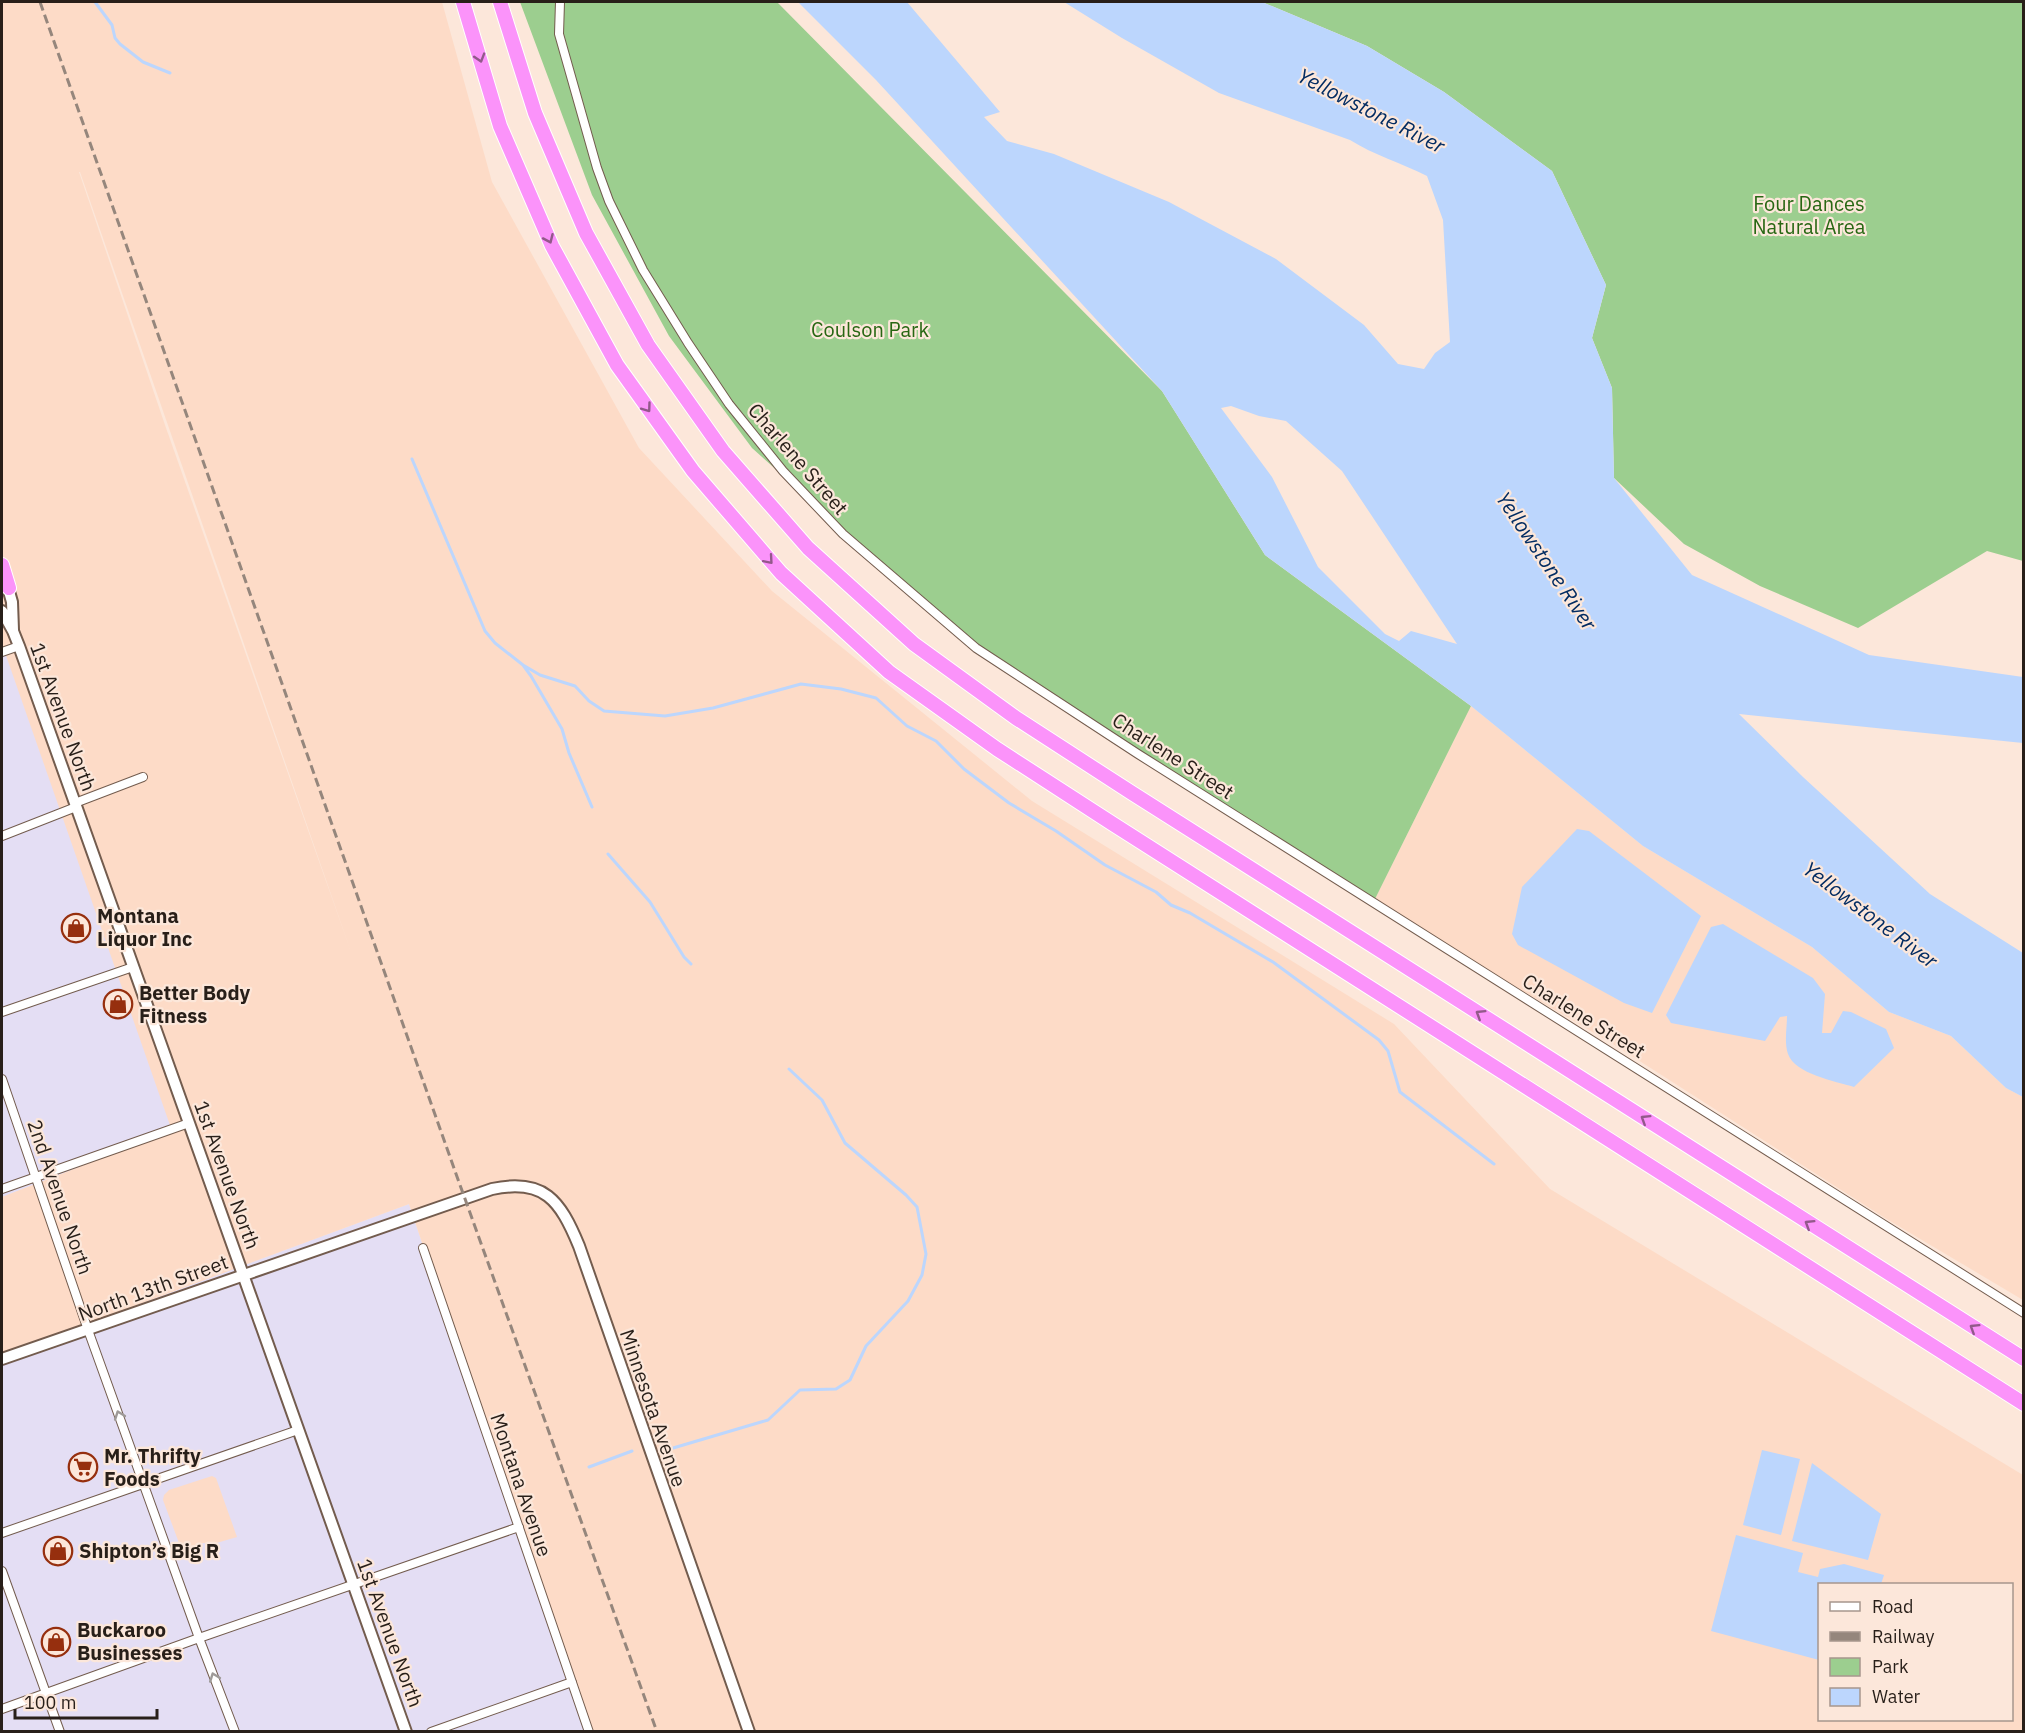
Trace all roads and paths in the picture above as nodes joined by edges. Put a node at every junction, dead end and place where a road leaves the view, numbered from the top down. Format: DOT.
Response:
graph roads {
  1 [pos="463,2"];
  2 [pos="500,2"];
  3 [pos="560,2"];
  4 [pos="2,565"];
  5 [pos="2,573"];
  6 [pos="9,588"];
  7 [pos="2,611"];
  8 [pos="13,631"];
  9 [pos="19,646"];
  10 [pos="2,652"];
  11 [pos="143,777"];
  12 [pos="76,805"];
  13 [pos="2,836"];
  14 [pos="134,967"];
  15 [pos="2,1012"];
  16 [pos="2,1079"];
  17 [pos="189,1123"];
  18 [pos="35,1178"];
  19 [pos="2,1189"];
  20 [pos="453,1202"];
  21 [pos="423,1248"];
  22 [pos="243,1275"];
  23 [pos="2024,1313"];
  24 [pos="88,1330"];
  25 [pos="2,1359"];
  26 [pos="2024,1359"];
  27 [pos="2024,1404"];
  28 [pos="298,1430"];
  29 [pos="144,1483"];
  30 [pos="519,1527"];
  31 [pos="2,1533"];
  32 [pos="2,1571"];
  33 [pos="353,1585"];
  34 [pos="199,1638"];
  35 [pos="572,1682"];
  36 [pos="46,1694"];
  37 [pos="2,1709"];
  38 [pos="60,1731"];
  39 [pos="235,1731"];
  40 [pos="406,1731"];
  41 [pos="431,1731"];
  42 [pos="589,1731"];
  43 [pos="748,1731"];
  1 -- 27 [label="highway, one-way"];
  26 -- 2 [label="highway, one-way"];
  3 -- 23 [label="street, Charlene Street"];
  4 -- 6 [label="highway"];
  5 -- 6 [label="main road, 1st Avenue North"];
  6 -- 8 [label="main road, 1st Avenue North"];
  7 -- 8 [label="main road, 1st Avenue North"];
  8 -- 9 [label="main road, 1st Avenue North"];
  9 -- 10 [label="street"];
  9 -- 12 [label="main road, 1st Avenue North"];
  11 -- 12 [label="street"];
  12 -- 13 [label="street"];
  12 -- 14 [label="main road, 1st Avenue North"];
  14 -- 15 [label="street"];
  14 -- 17 [label="main road, 1st Avenue North"];
  16 -- 18 [label="street, 2nd Avenue North"];
  17 -- 18 [label="street"];
  17 -- 22 [label="main road, 1st Avenue North"];
  18 -- 19 [label="street"];
  18 -- 24 [label="street, 2nd Avenue North"];
  20 -- 22 [label="main road, North 13th Street"];
  20 -- 43 [label="main road, Minnesota Avenue"];
  21 -- 30 [label="street, Montana Avenue"];
  22 -- 24 [label="main road, North 13th Street"];
  22 -- 28 [label="main road, 1st Avenue North"];
  24 -- 25 [label="main road, North 13th Street"];
  29 -- 24 [label="street, 2nd Avenue North, one-way"];
  28 -- 29 [label="street"];
  28 -- 33 [label="main road, 1st Avenue North"];
  29 -- 31 [label="street"];
  29 -- 34 [label="street, 2nd Avenue North"];
  30 -- 33 [label="street"];
  30 -- 35 [label="street, Montana Avenue"];
  32 -- 36 [label="street"];
  33 -- 34 [label="street"];
  33 -- 40 [label="main road, 1st Avenue North"];
  34 -- 36 [label="street"];
  39 -- 34 [label="street, 2nd Avenue North, one-way"];
  35 -- 41 [label="street"];
  35 -- 42 [label="street, Montana Avenue"];
  36 -- 37 [label="street"];
  36 -- 38 [label="street"];
}
